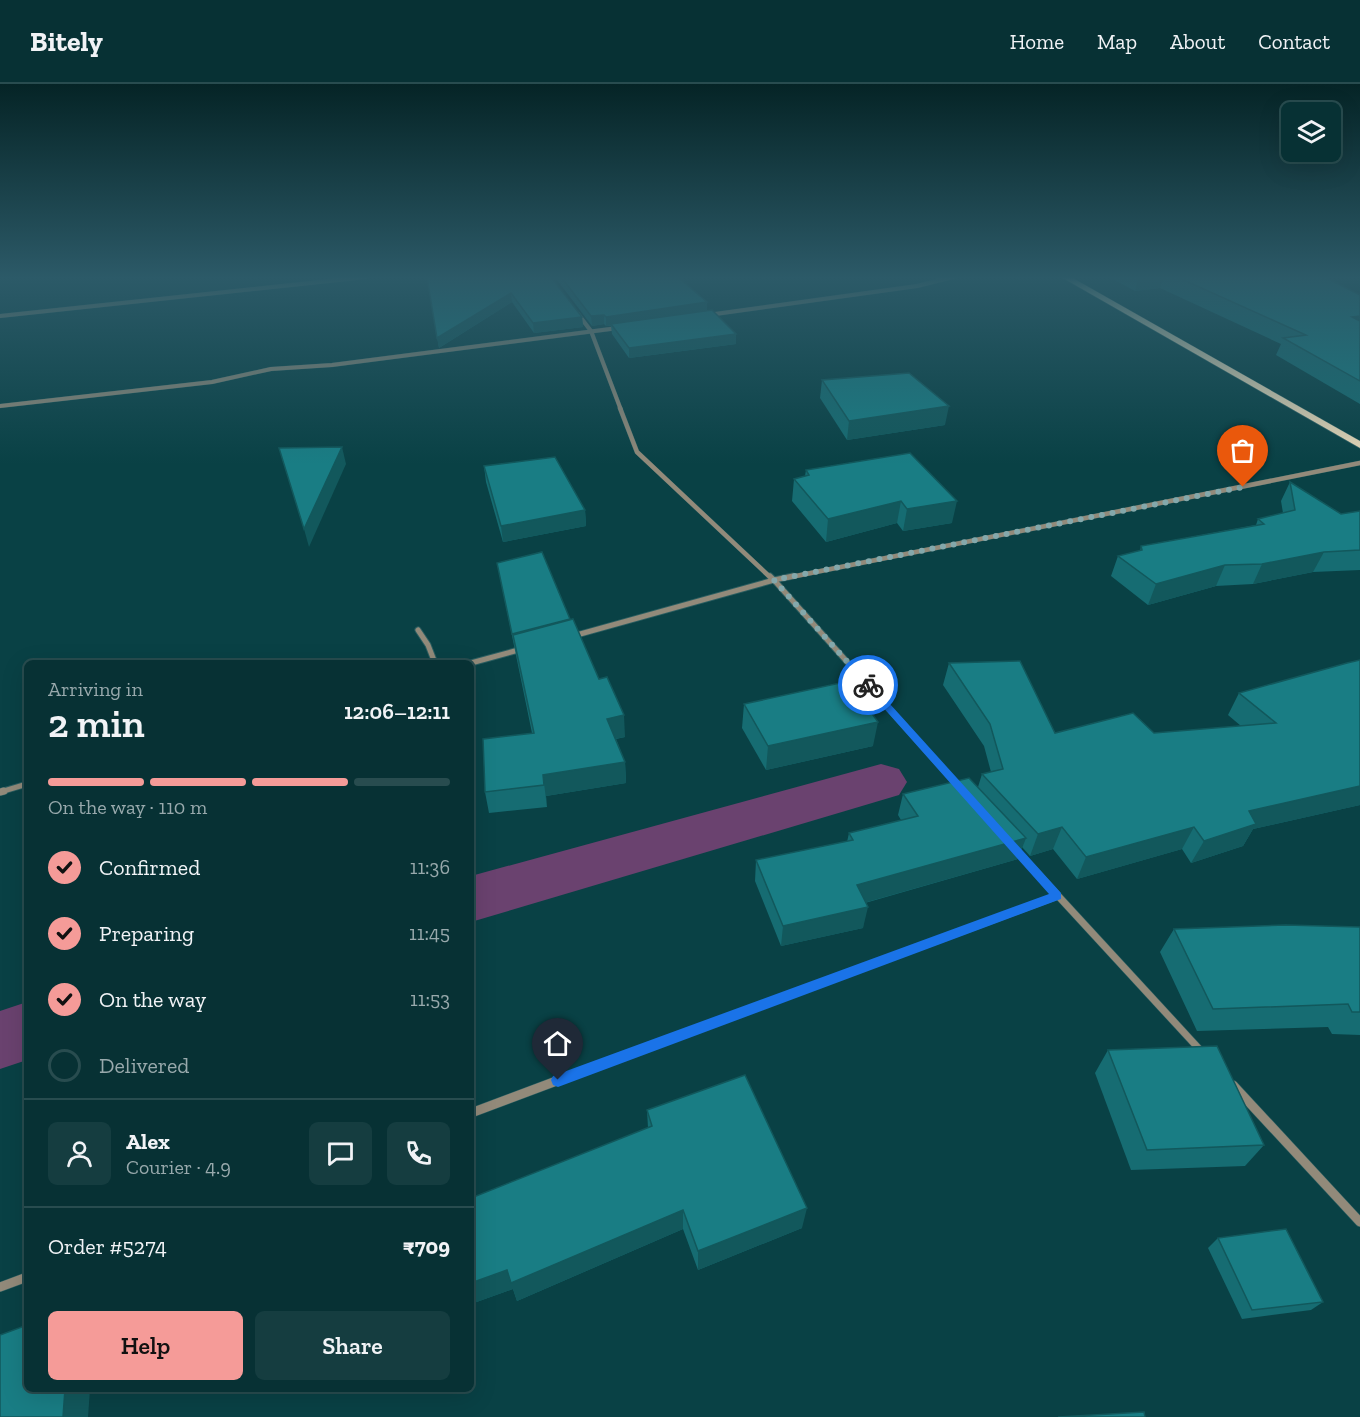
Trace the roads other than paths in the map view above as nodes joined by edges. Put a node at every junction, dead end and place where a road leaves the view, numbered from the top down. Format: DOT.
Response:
graph roads {
  1 [pos="543,339"];
  2 [pos="594,339"];
  3 [pos="1175,339"];
  4 [pos="0,406"];
  5 [pos="1359,444"];
  6 [pos="1360,463"];
  7 [pos="774,580"];
  8 [pos="418,630"];
  9 [pos="561,639"];
  10 [pos="527,648"];
  11 [pos="434,660"];
  12 [pos="474,662"];
  13 [pos="24,785"];
  14 [pos="963,791"];
  15 [pos="0,792"];
  16 [pos="1010,843"];
  17 [pos="1057,896"];
  18 [pos="1208,1059"];
  19 [pos="1224,1076"];
  20 [pos="474,1112"];
  21 [pos="1360,1222"];
  22 [pos="24,1278"];
  23 [pos="0,1287"];
  1 -- 4 [label="street"];
  2 -- 7 [label="street"];
  3 -- 5 [label="main road"];
  6 -- 7 [label="street"];
  7 -- 9 [label="street"];
  7 -- 14 [label="street"];
  8 -- 11 [label="street"];
  10 -- 12 [label="street"];
  13 -- 15 [label="street"];
  16 -- 17 [label="street"];
  17 -- 18 [label="street"];
  17 -- 20 [label="street"];
  19 -- 21 [label="street"];
  22 -- 23 [label="street"];
}
